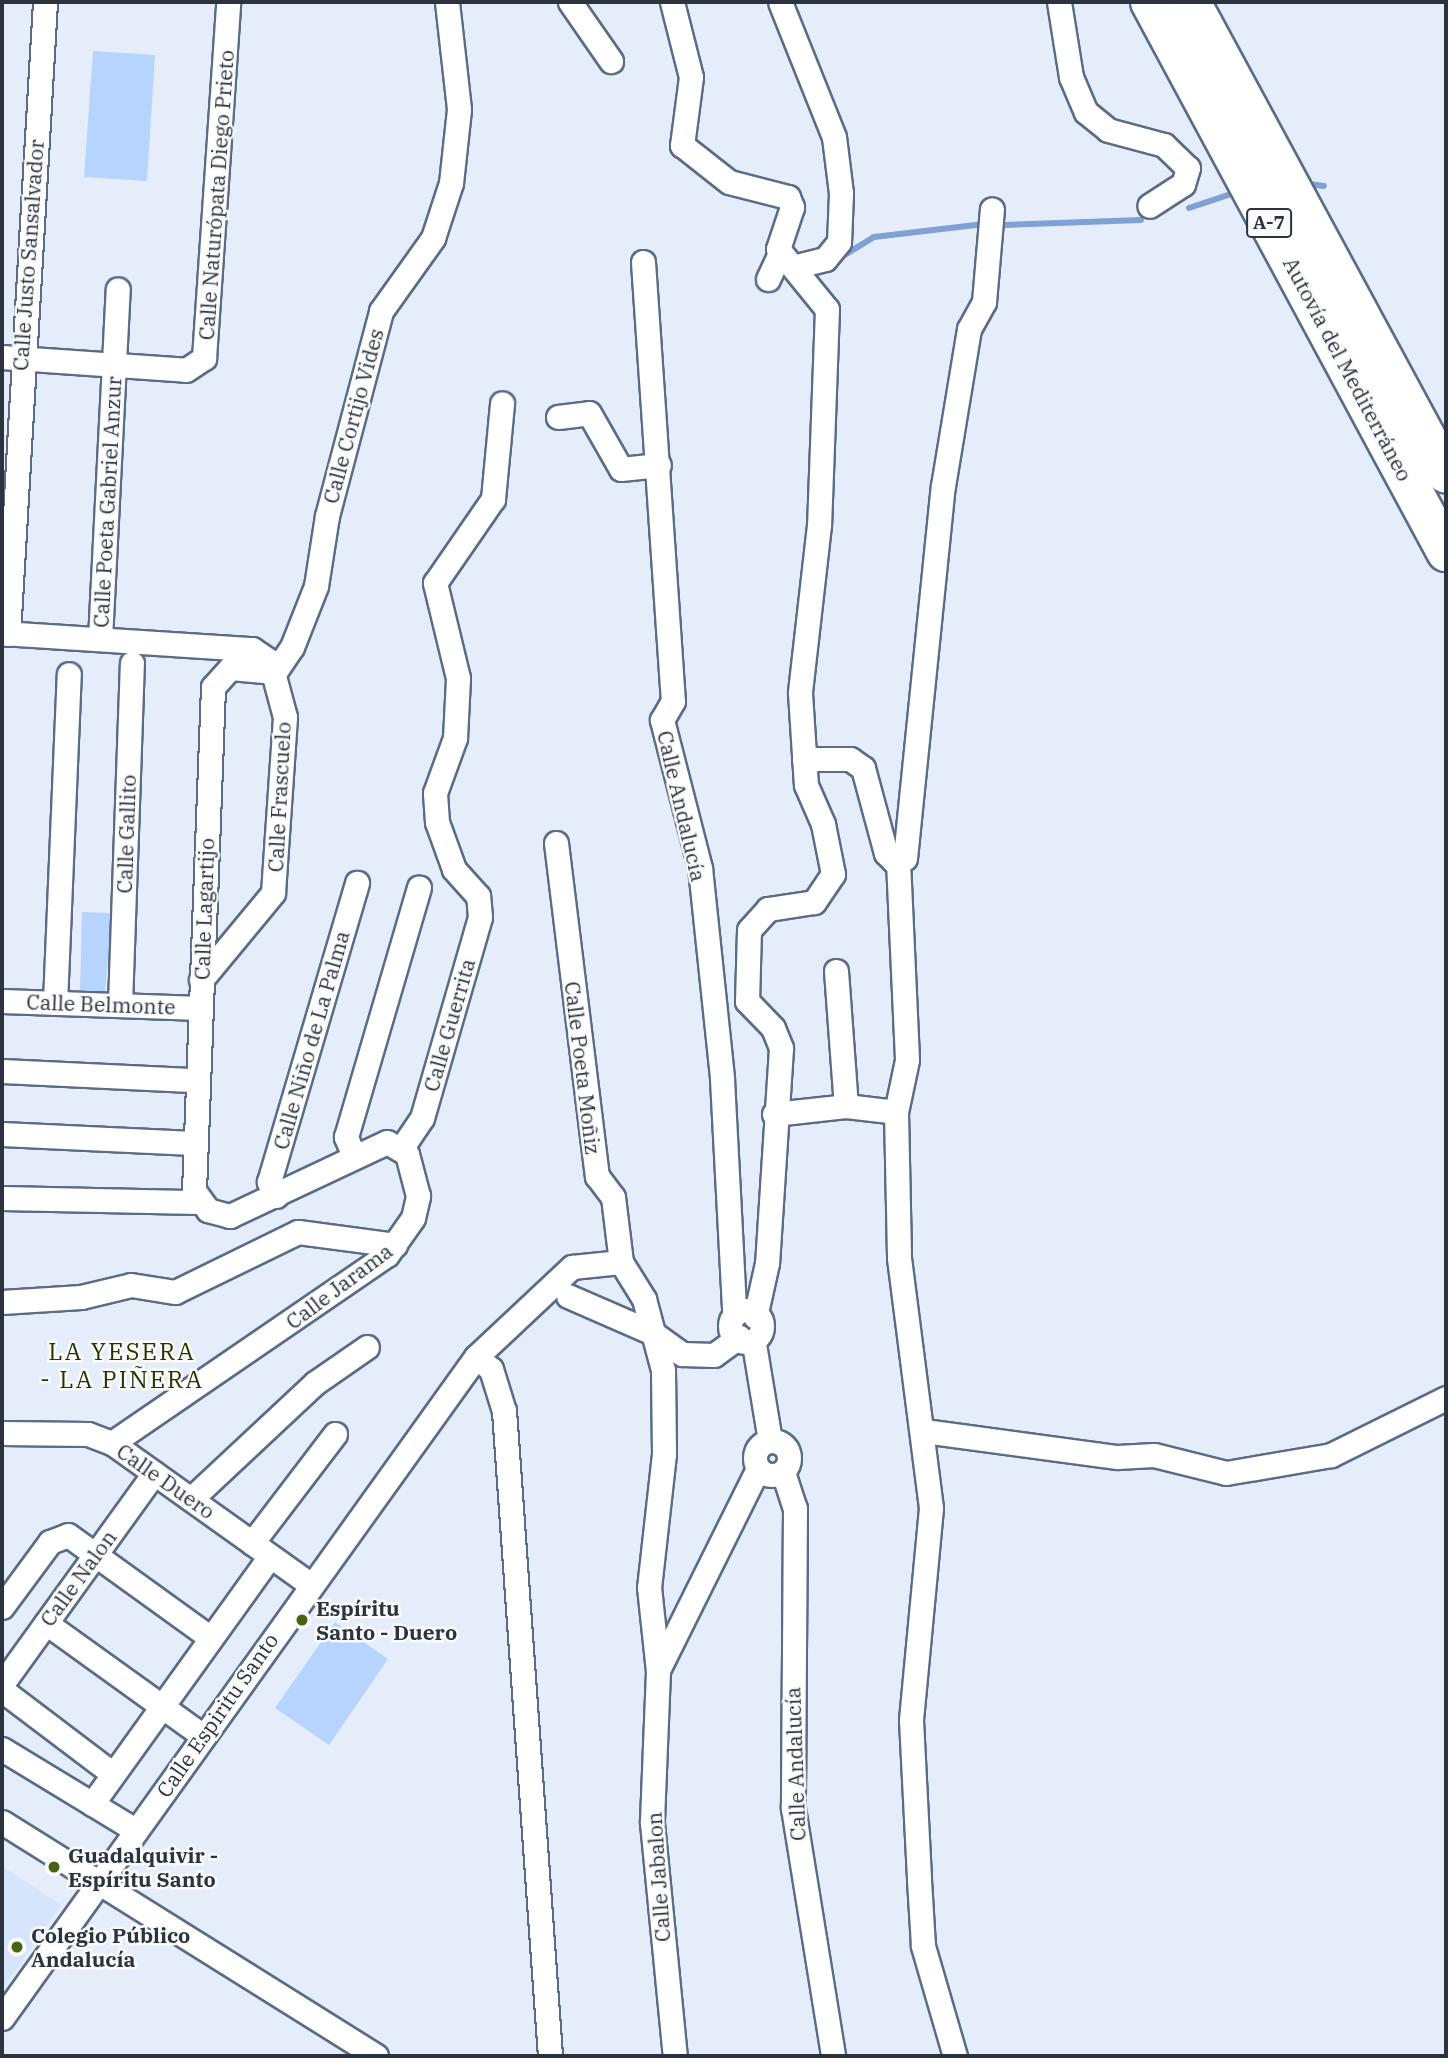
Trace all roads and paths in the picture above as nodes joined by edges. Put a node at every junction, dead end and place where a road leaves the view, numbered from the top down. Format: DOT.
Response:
graph roads {
  1 [pos="45,2"];
  2 [pos="228,2"];
  3 [pos="447,2"];
  4 [pos="570,2"];
  5 [pos="672,2"];
  6 [pos="780,2"];
  7 [pos="1059,2"];
  8 [pos="1150,2"];
  9 [pos="1191,2"];
  10 [pos="611,61"];
  11 [pos="1149,206"];
  12 [pos="992,209"];
  13 [pos="788,260"];
  14 [pos="643,262"];
  15 [pos="768,279"];
  16 [pos="118,289"];
  17 [pos="12,358"];
  18 [pos="114,365"];
  19 [pos="502,403"];
  20 [pos="558,417"];
  21 [pos="659,465"];
  22 [pos="1446,474"];
  23 [pos="1446,552"];
  24 [pos="5,634"];
  25 [pos="100,639"];
  26 [pos="132,663"];
  27 [pos="275,671"];
  28 [pos="69,674"];
  29 [pos="804,759"];
  30 [pos="556,843"];
  31 [pos="898,861"];
  32 [pos="357,883"];
  33 [pos="419,887"];
  34 [pos="836,971"];
  35 [pos="201,980"];
  36 [pos="2,1001"];
  37 [pos="55,1003"];
  38 [pos="120,1004"];
  39 [pos="200,1007"];
  40 [pos="2,1071"];
  41 [pos="196,1080"];
  42 [pos="846,1106"];
  43 [pos="896,1112"];
  44 [pos="774,1114"];
  45 [pos="2,1133"];
  46 [pos="193,1143"];
  47 [pos="401,1149"];
  48 [pos="354,1156"];
  49 [pos="276,1196"];
  50 [pos="2,1198"];
  51 [pos="199,1202"];
  52 [pos="395,1245"];
  53 [pos="621,1262"];
  54 [pos="568,1296"];
  55 [pos="2,1302"];
  56 [pos="744,1314"];
  57 [pos="653,1333"];
  58 [pos="747,1340"];
  59 [pos="367,1348"];
  60 [pos="475,1357"];
  61 [pos="1446,1398"];
  62 [pos="924,1432"];
  63 [pos="2,1433"];
  64 [pos="335,1434"];
  65 [pos="770,1441"];
  66 [pos="113,1443"];
  67 [pos="758,1469"];
  68 [pos="783,1472"];
  69 [pos="154,1473"];
  70 [pos="191,1499"];
  71 [pos="261,1549"];
  72 [pos="95,1555"];
  73 [pos="311,1584"];
  74 [pos="2,1607"];
  75 [pos="46,1623"];
  76 [pos="211,1638"];
  77 [pos="657,1671"];
  78 [pos="4,1678"];
  79 [pos="657,1698"];
  80 [pos="162,1706"];
  81 [pos="202,1735"];
  82 [pos="2,1749"];
  83 [pos="113,1774"];
  84 [pos="92,1804"];
  85 [pos="2,1822"];
  86 [pos="135,1830"];
  87 [pos="100,1881"];
  88 [pos="2,2018"];
  89 [pos="376,2056"];
  90 [pos="550,2056"];
  91 [pos="675,2056"];
  92 [pos="833,2056"];
  93 [pos="956,2056"];
  1 -- 17 [label="street, Calle Justo Sansalvador"];
  2 -- 18 [label="street, Calle Naturópata Diego Prieto"];
  3 -- 27 [label="street, Calle Cortijo Vides"];
  4 -- 10 [label="street"];
  5 -- 13 [label="street"];
  6 -- 13 [label="street"];
  7 -- 11 [label="street"];
  8 -- 23 [label="highway, Autovía del Mediterráneo / A-7"];
  9 -- 22 [label="highway, Autovía del Mediterráneo / A-7"];
  12 -- 31 [label="street"];
  13 -- 15 [label="street"];
  13 -- 29 [label="street"];
  14 -- 21 [label="street, Calle Andalucía"];
  16 -- 18 [label="street, Calle Poeta Gabriel Anzur"];
  17 -- 18 [label="street"];
  17 -- 24 [label="street, Calle Justo Sansalvador"];
  18 -- 25 [label="street, Calle Poeta Gabriel Anzur"];
  19 -- 47 [label="street, Calle Guerrita"];
  20 -- 21 [label="street"];
  21 -- 56 [label="street, Calle Andalucía"];
  24 -- 25 [label="street"];
  25 -- 27 [label="street"];
  26 -- 38 [label="street, Calle Gallito"];
  27 -- 35 [label="street, Calle Frascuelo"];
  27 -- 35 [label="street, Calle Lagartijo"];
  28 -- 37 [label="street"];
  29 -- 31 [label="street"];
  29 -- 44 [label="street"];
  30 -- 53 [label="street, Calle Poeta Moñiz"];
  31 -- 43 [label="street"];
  32 -- 49 [label="street, Calle Niño de La Palma"];
  33 -- 48 [label="street"];
  34 -- 42 [label="street"];
  35 -- 39 [label="street, Calle Lagartijo"];
  36 -- 37 [label="street, Calle Belmonte"];
  37 -- 38 [label="street, Calle Belmonte"];
  38 -- 39 [label="street, Calle Belmonte"];
  39 -- 41 [label="street, Calle Lagartijo"];
  40 -- 41 [label="street"];
  41 -- 46 [label="street, Calle Lagartijo"];
  42 -- 43 [label="street"];
  42 -- 44 [label="street"];
  43 -- 62 [label="street"];
  44 -- 56 [label="street"];
  45 -- 46 [label="street"];
  46 -- 51 [label="street, Calle Lagartijo"];
  47 -- 48 [label="street"];
  47 -- 52 [label="street, Calle Jarama"];
  48 -- 49 [label="street"];
  49 -- 51 [label="street"];
  50 -- 51 [label="street"];
  52 -- 55 [label="street"];
  52 -- 66 [label="street, Calle Jarama"];
  53 -- 57 [label="street, Calle Poeta Moñiz"];
  53 -- 60 [label="street, Calle Espiritu Santo"];
  54 -- 57 [label="street"];
  56 -- 58 [label="street"];
  57 -- 58 [label="street"];
  57 -- 77 [label="street, Calle Poeta Moñiz"];
  58 -- 65 [label="street"];
  59 -- 70 [label="street"];
  60 -- 73 [label="street, Calle Espiritu Santo"];
  60 -- 90 [label="street"];
  61 -- 62 [label="street"];
  62 -- 93 [label="street"];
  63 -- 66 [label="street, Calle Duero"];
  64 -- 71 [label="street"];
  65 -- 67 [label="street"];
  65 -- 68 [label="street"];
  66 -- 69 [label="street, Calle Duero"];
  67 -- 68 [label="street"];
  67 -- 77 [label="street"];
  68 -- 92 [label="street, Calle Andalucía"];
  69 -- 70 [label="street, Calle Duero"];
  69 -- 72 [label="street, Calle Nalon"];
  70 -- 71 [label="street, Calle Duero"];
  71 -- 73 [label="street, Calle Duero"];
  71 -- 76 [label="street"];
  72 -- 74 [label="street"];
  72 -- 75 [label="street, Calle Nalon"];
  72 -- 76 [label="street"];
  73 -- 81 [label="street, Calle Espiritu Santo"];
  75 -- 78 [label="street, Calle Nalon"];
  75 -- 80 [label="street"];
  76 -- 80 [label="street"];
  77 -- 79 [label="street, Calle Poeta Moñiz"];
  78 -- 83 [label="street"];
  79 -- 91 [label="street, Calle Jabalon"];
  80 -- 81 [label="street"];
  80 -- 83 [label="street"];
  81 -- 86 [label="street, Calle Espiritu Santo"];
  82 -- 84 [label="street"];
  83 -- 84 [label="street"];
  84 -- 86 [label="street"];
  85 -- 87 [label="street"];
  86 -- 87 [label="street, Calle Espiritu Santo"];
  87 -- 88 [label="street, Calle Espiritu Santo"];
  87 -- 89 [label="street"];
}
